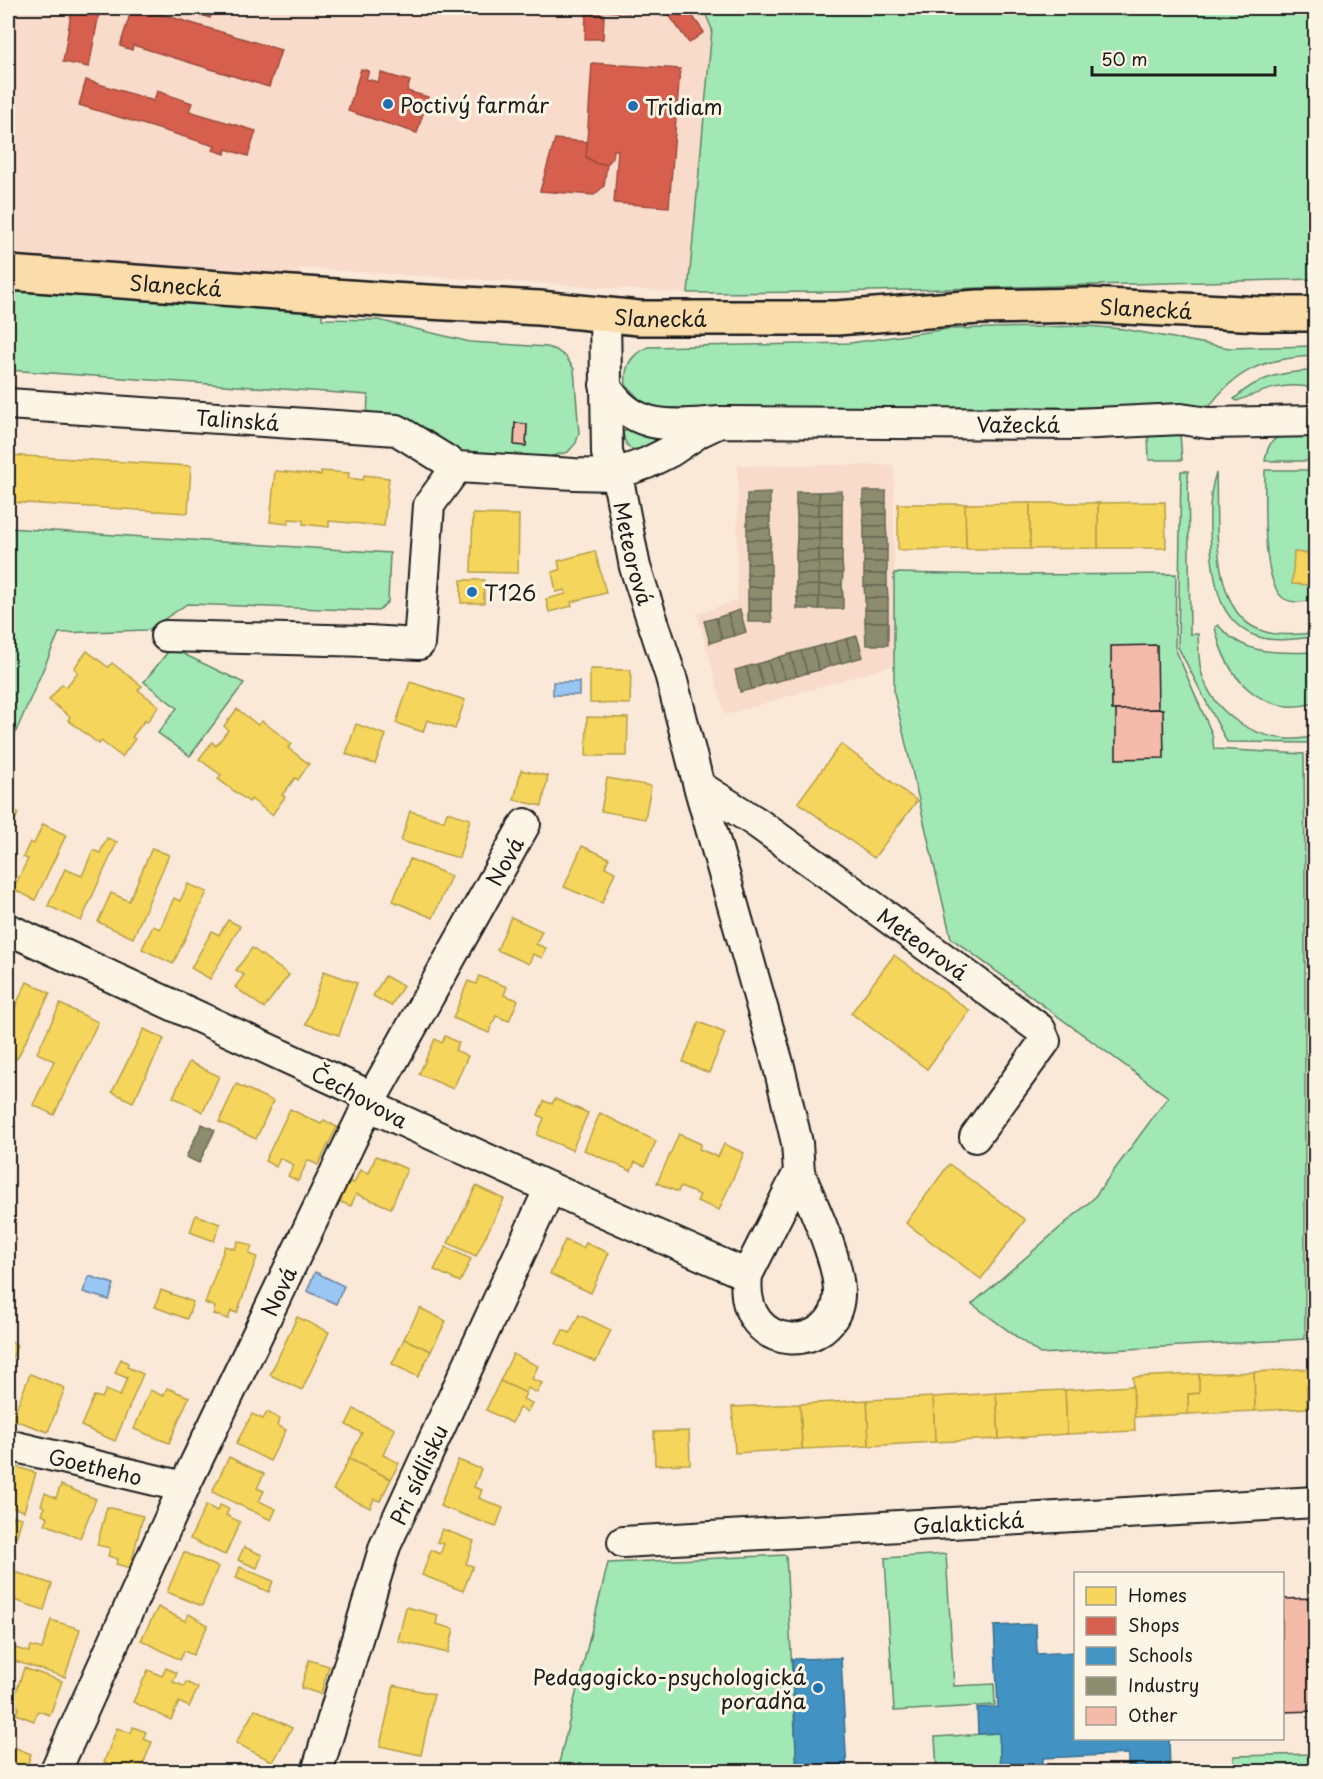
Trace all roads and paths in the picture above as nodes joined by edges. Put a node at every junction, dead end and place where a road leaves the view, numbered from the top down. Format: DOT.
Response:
graph roads {
  1 [pos="8,273"];
  2 [pos="605,314"];
  3 [pos="1316,314"];
  4 [pos="605,385"];
  5 [pos="8,404"];
  6 [pos="1316,421"];
  7 [pos="720,422"];
  8 [pos="457,467"];
  9 [pos="613,475"];
  10 [pos="166,636"];
  11 [pos="699,786"];
  12 [pos="525,824"];
  13 [pos="8,929"];
  14 [pos="368,1105"];
  15 [pos="975,1137"];
  16 [pos="799,1172"];
  17 [pos="550,1188"];
  18 [pos="747,1275"];
  19 [pos="8,1445"];
  20 [pos="184,1487"];
  21 [pos="1316,1502"];
  22 [pos="623,1542"];
  23 [pos="55,1772"];
  24 [pos="317,1772"];
  1 -- 2 [label="main road, Slanecká"];
  2 -- 3 [label="main road, Slanecká"];
  2 -- 4 [label="street, Meteorová"];
  4 -- 7 [label="street, Važecká"];
  4 -- 9 [label="street, Meteorová"];
  5 -- 8 [label="street, Talinská"];
  6 -- 7 [label="street, Važecká"];
  7 -- 9 [label="street, Važecká"];
  8 -- 9 [label="street, Talinská"];
  8 -- 10 [label="street"];
  9 -- 11 [label="street, Meteorová"];
  11 -- 15 [label="street, Meteorová"];
  11 -- 16 [label="street, Meteorová"];
  12 -- 14 [label="street, Nová"];
  13 -- 14 [label="street, Čechovova"];
  14 -- 17 [label="street, Čechovova"];
  14 -- 20 [label="street, Nová"];
  16 -- 18 [label="street, Meteorová"];
  16 -- 18 [label="street, Meteorová"];
  17 -- 18 [label="street, Čechovova"];
  17 -- 24 [label="street, Pri sídlisku"];
  19 -- 20 [label="street, Goetheho"];
  20 -- 23 [label="street, Nová"];
  21 -- 22 [label="street, Galaktická"];
}
